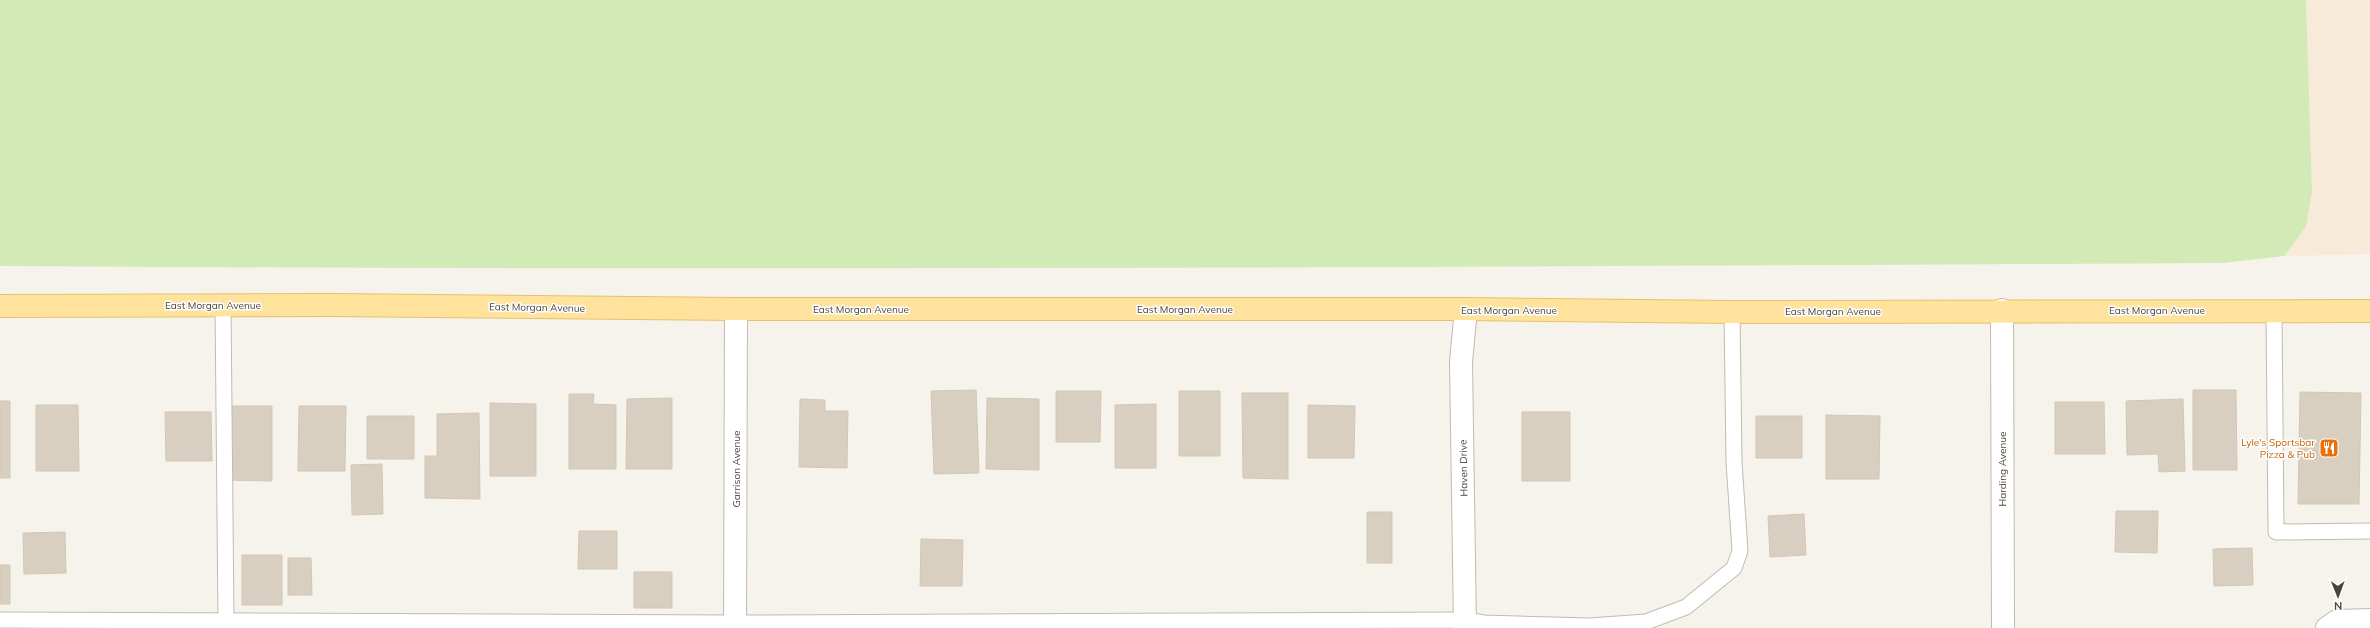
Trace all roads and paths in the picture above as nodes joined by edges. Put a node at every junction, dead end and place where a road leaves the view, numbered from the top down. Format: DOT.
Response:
graph roads {
  1 [pos="223,305"];
  2 [pos="0,306"];
  3 [pos="736,309"];
  4 [pos="1466,309"];
  5 [pos="2366,309"];
  6 [pos="2002,310"];
  7 [pos="2274,311"];
  8 [pos="1732,312"];
  9 [pos="2370,531"];
  10 [pos="0,620"];
  11 [pos="2370,620"];
  12 [pos="226,621"];
  13 [pos="1465,624"];
  14 [pos="735,626"];
  15 [pos="2003,628"];
  16 [pos="2327,628"];
  1 -- 2 [label="main road, East Morgan Avenue"];
  1 -- 3 [label="main road, East Morgan Avenue"];
  1 -- 12 [label="lane"];
  3 -- 4 [label="main road, East Morgan Avenue"];
  3 -- 14 [label="street, Garrison Avenue"];
  4 -- 8 [label="main road, East Morgan Avenue"];
  4 -- 13 [label="street, Haven Drive"];
  5 -- 7 [label="main road, East Morgan Avenue"];
  6 -- 7 [label="main road, East Morgan Avenue"];
  6 -- 8 [label="main road, East Morgan Avenue"];
  6 -- 15 [label="street, Harding Avenue"];
  7 -- 9 [label="lane"];
  8 -- 13 [label="lane"];
  10 -- 12 [label="lane"];
  11 -- 16 [label="street"];
  12 -- 14 [label="lane"];
  13 -- 14 [label="lane"];
}
